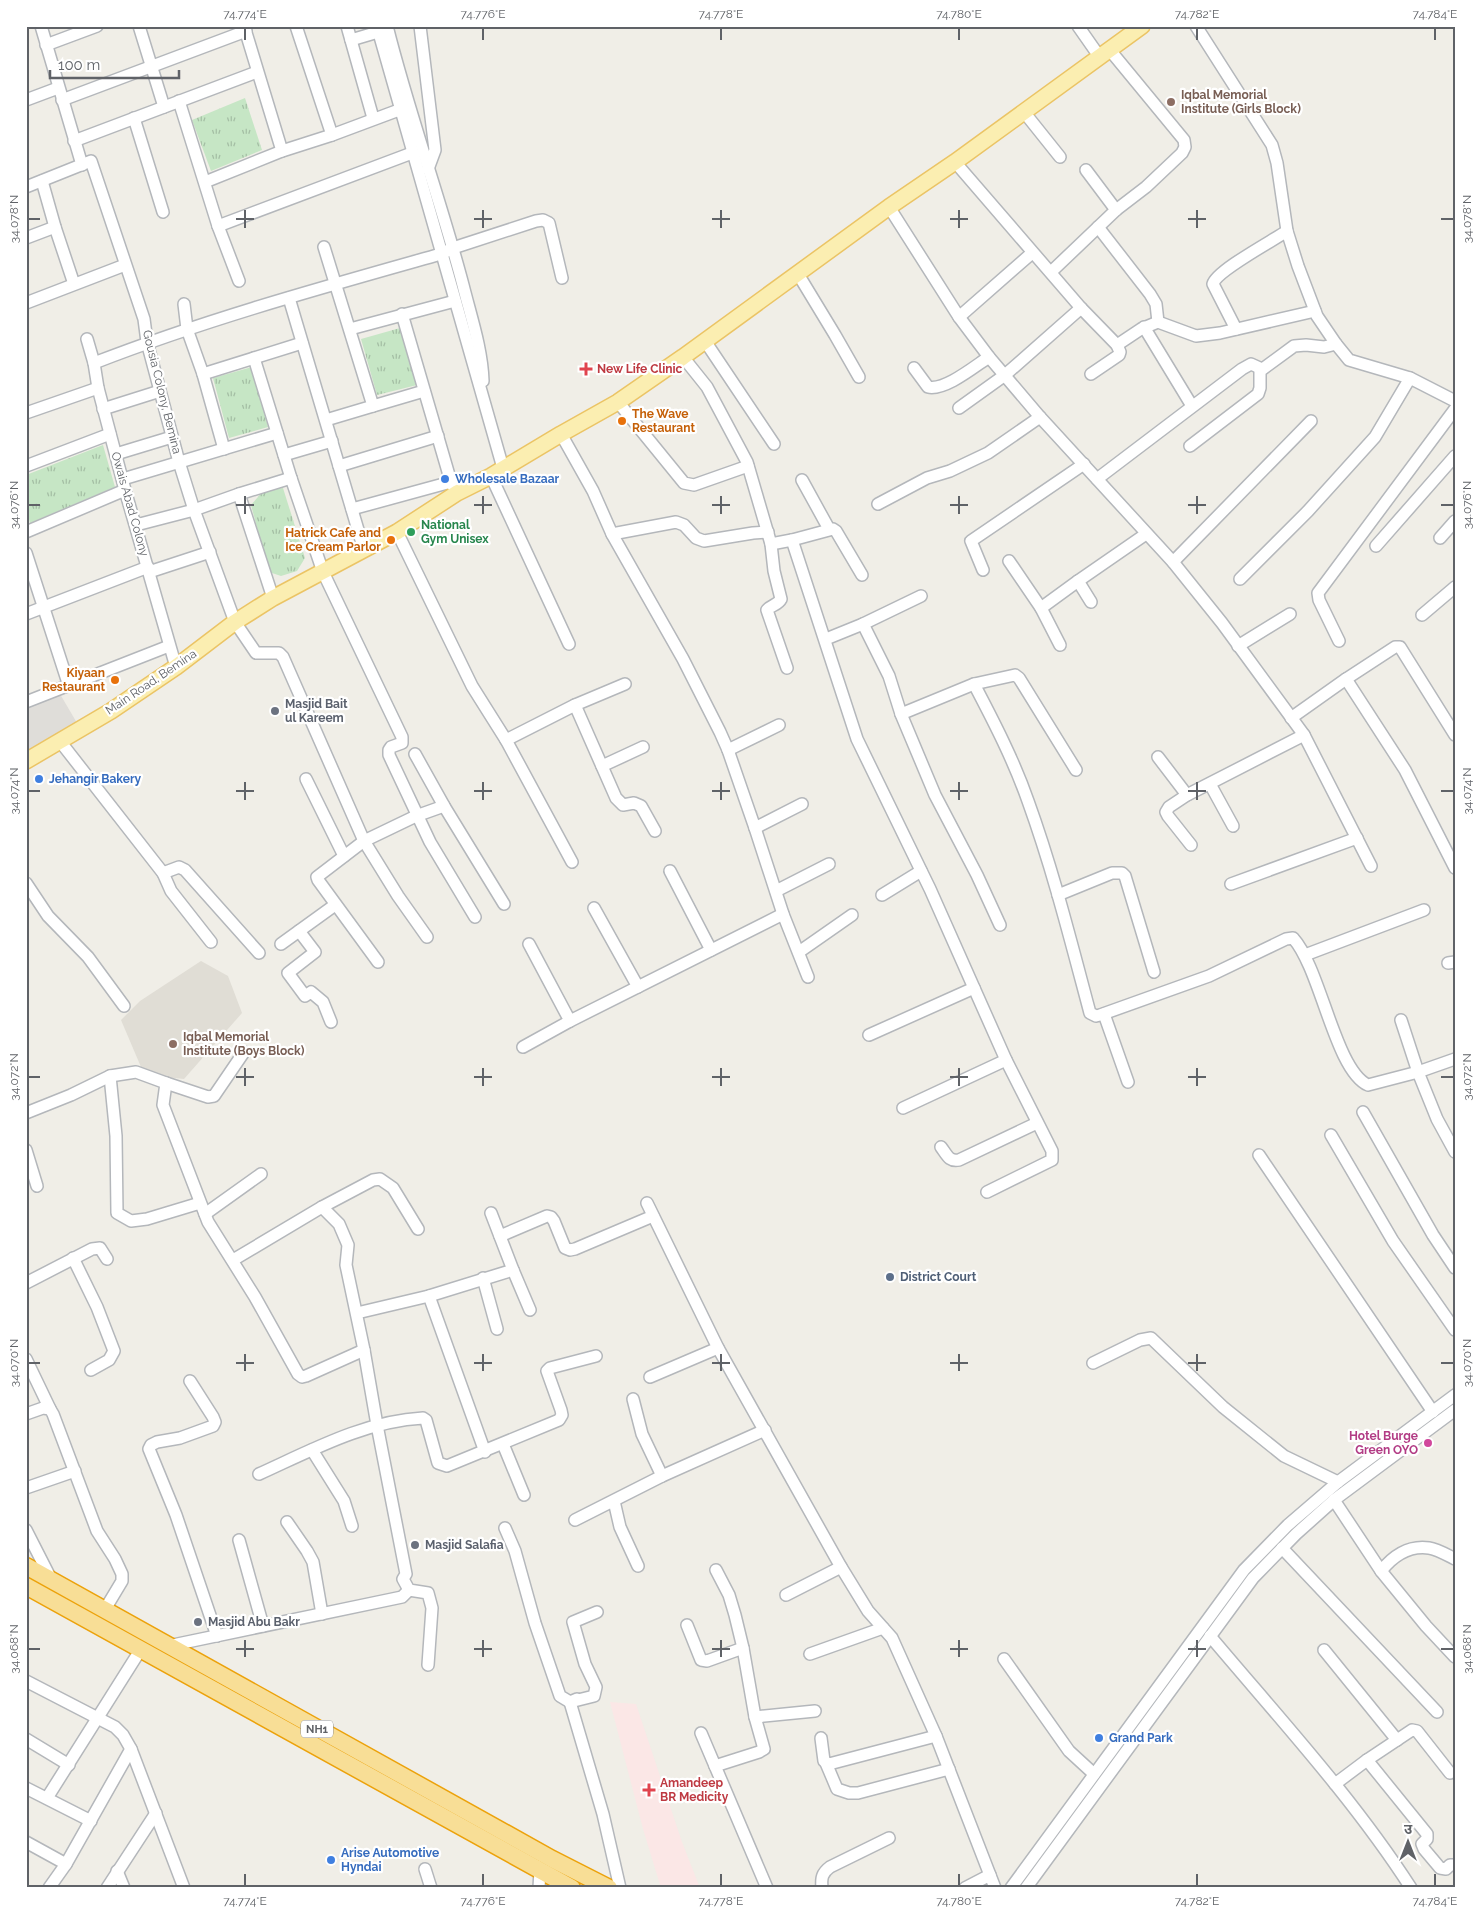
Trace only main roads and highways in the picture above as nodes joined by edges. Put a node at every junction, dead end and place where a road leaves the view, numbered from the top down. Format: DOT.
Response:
graph roads {
  1 [pos="1142,26"];
  2 [pos="26,761"];
  3 [pos="26,1566"];
  4 [pos="26,1586"];
  5 [pos="572,1888"];
  6 [pos="609,1888"];
  1 -- 2 [label="main road, Main Road, Bemina"];
  3 -- 6 [label="highway, NH1"];
  4 -- 5 [label="highway, NH1"];
}
